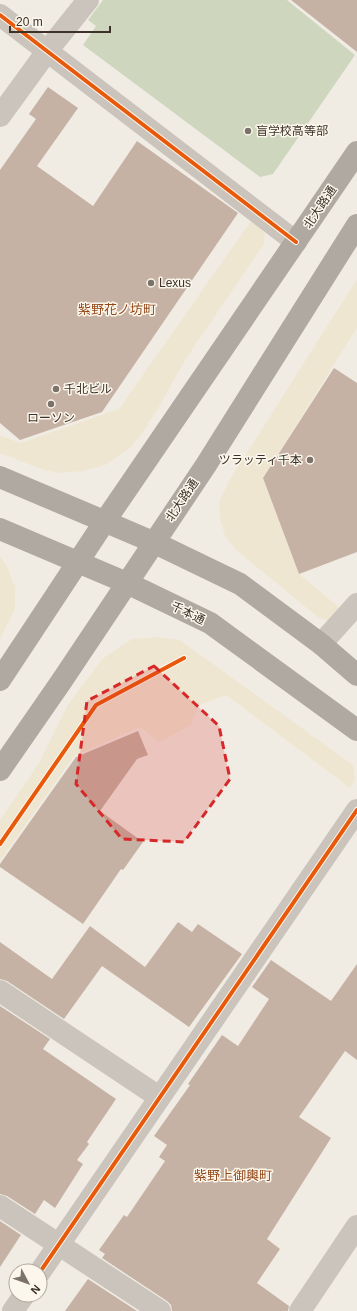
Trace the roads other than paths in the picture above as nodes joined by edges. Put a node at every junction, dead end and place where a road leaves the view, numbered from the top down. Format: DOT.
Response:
graph roads {
  1 [pos="88,0"];
  2 [pos="0,14"];
  3 [pos="48,50"];
  4 [pos="0,116"];
  5 [pos="357,152"];
  6 [pos="357,225"];
  7 [pos="296,242"];
  8 [pos="0,477"];
  9 [pos="105,520"];
  10 [pos="0,530"];
  11 [pos="153,542"];
  12 [pos="78,563"];
  13 [pos="127,583"];
  14 [pos="357,604"];
  15 [pos="321,644"];
  16 [pos="357,675"];
  17 [pos="0,680"];
  18 [pos="357,730"];
  19 [pos="0,770"];
  20 [pos="357,810"];
  21 [pos="0,991"];
  22 [pos="159,1097"];
  23 [pos="0,1206"];
  24 [pos="357,1226"];
  25 [pos="59,1244"];
  26 [pos="46,1263"];
  27 [pos="160,1311"];
  28 [pos="300,1311"];
  1 -- 3 [label="street"];
  2 -- 3 [label="street"];
  3 -- 4 [label="street"];
  3 -- 7 [label="street"];
  5 -- 7 [label="main road, 北大路通"];
  6 -- 11 [label="main road, 北大路通"];
  7 -- 9 [label="main road, 北大路通"];
  8 -- 9 [label="main road"];
  9 -- 11 [label="main road"];
  9 -- 12 [label="main road, 北大路通"];
  10 -- 12 [label="main road, 千本通"];
  11 -- 13 [label="main road, 北大路通"];
  11 -- 15 [label="main road"];
  12 -- 13 [label="main road, 千本通"];
  12 -- 17 [label="main road, 北大路通"];
  13 -- 18 [label="main road, 千本通"];
  13 -- 19 [label="main road, 北大路通"];
  14 -- 15 [label="street"];
  15 -- 16 [label="main road"];
  20 -- 22 [label="street"];
  21 -- 22 [label="street"];
  22 -- 25 [label="street"];
  23 -- 25 [label="street"];
  24 -- 28 [label="street"];
  25 -- 26 [label="street"];
  25 -- 27 [label="street"];
}
